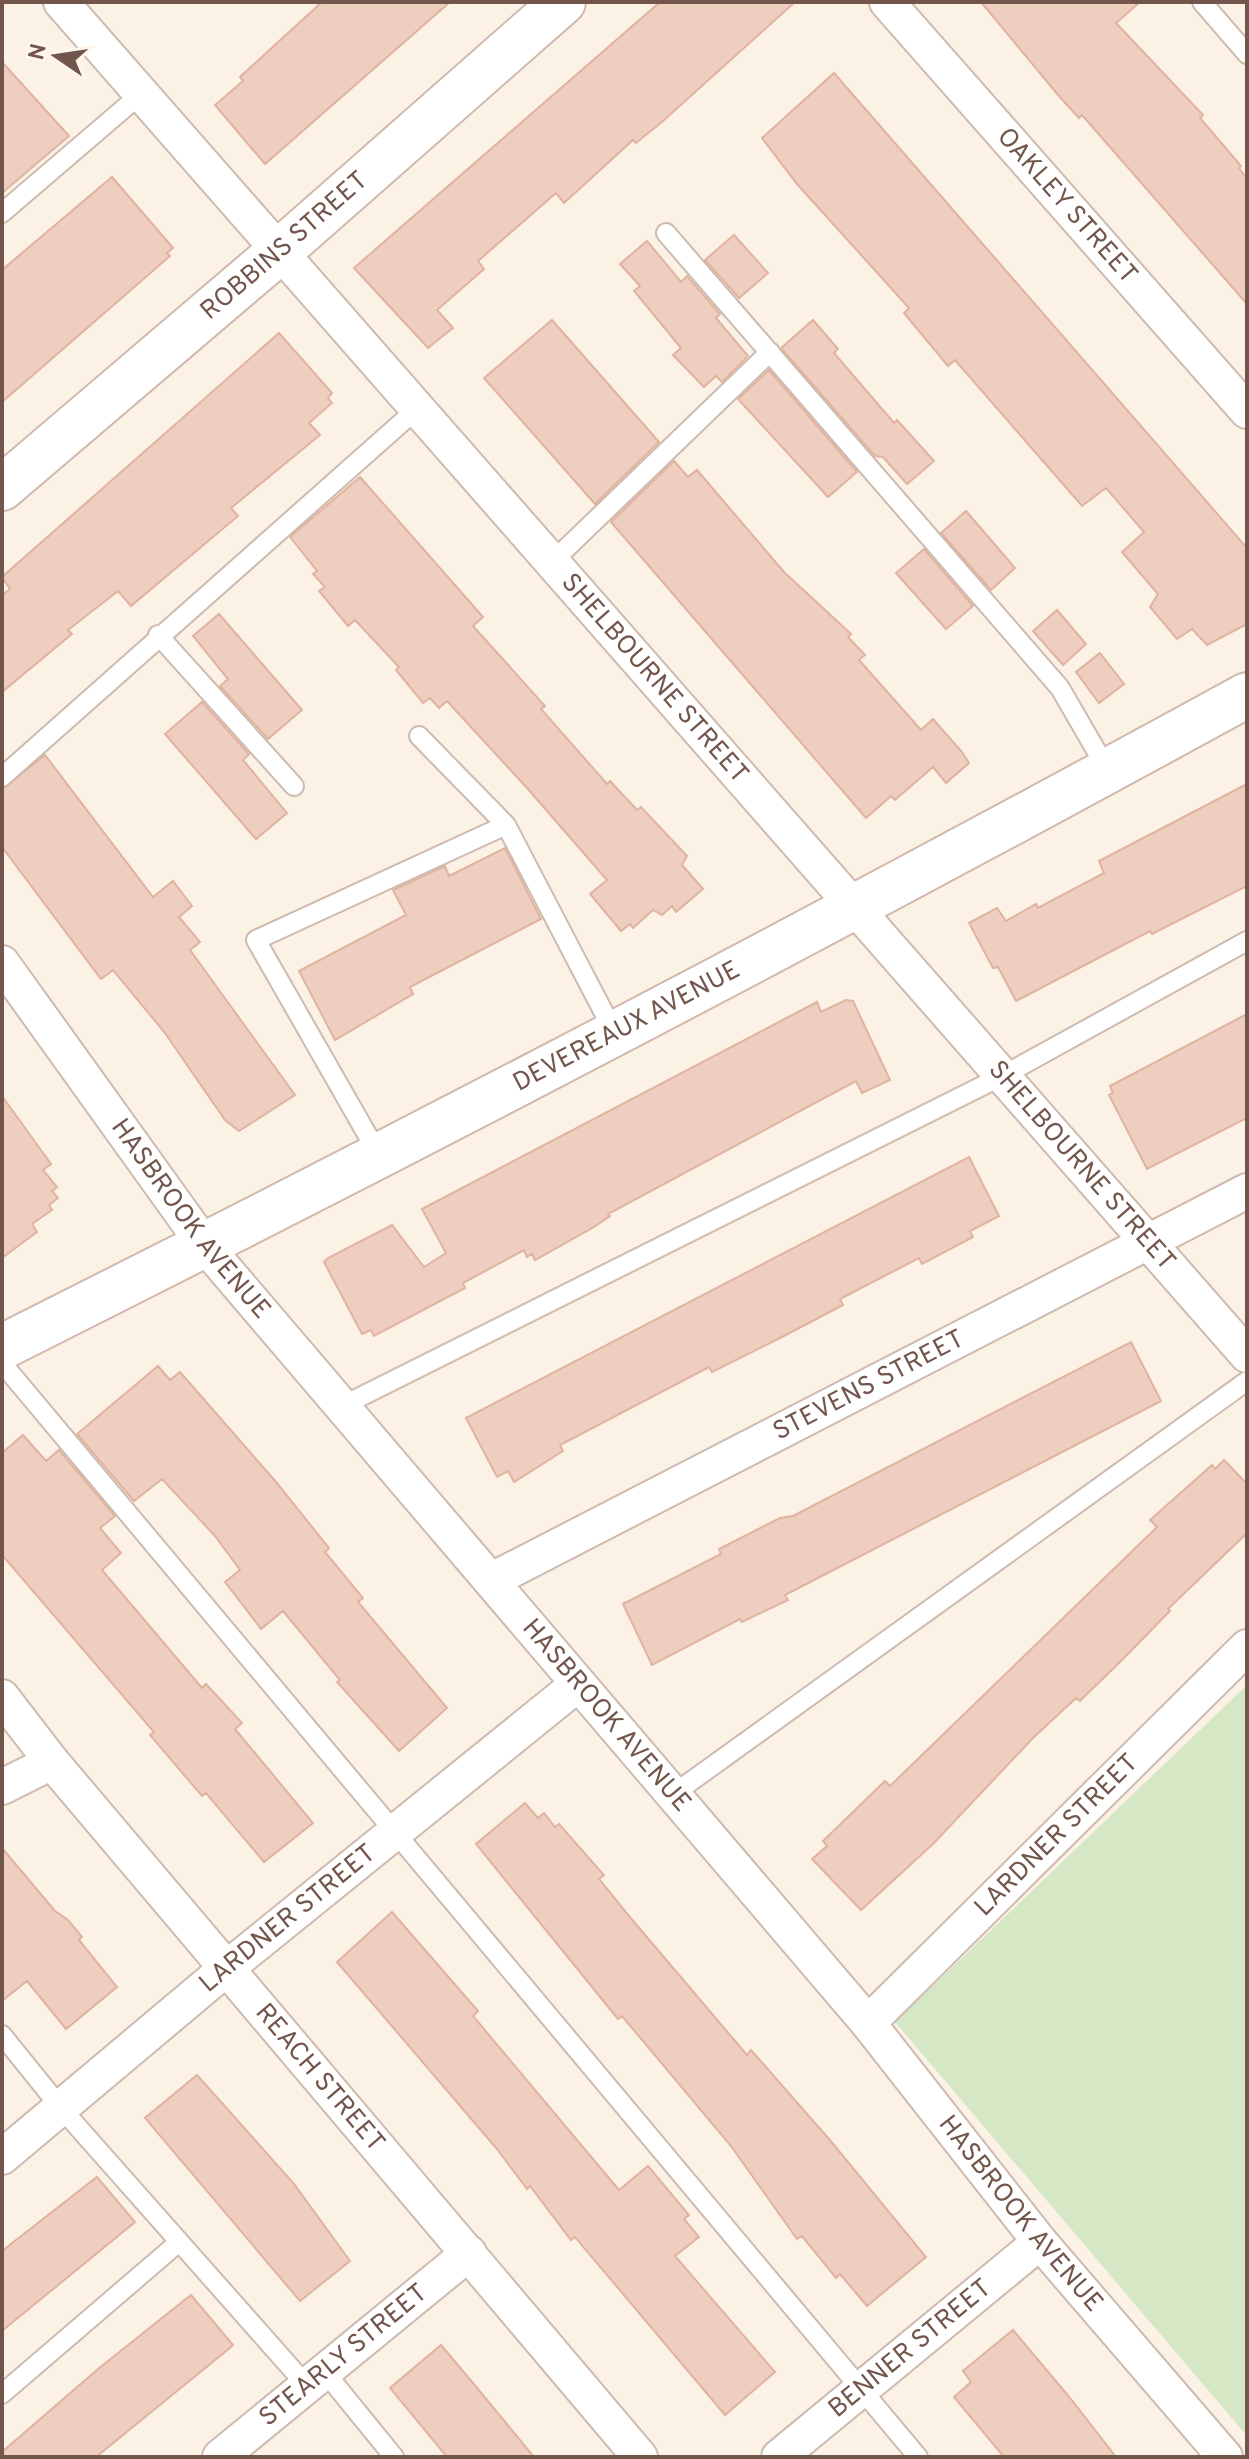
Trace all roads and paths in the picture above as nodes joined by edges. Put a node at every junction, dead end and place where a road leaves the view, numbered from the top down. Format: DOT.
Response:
graph roads {
  1 [pos="61,2"];
  2 [pos="563,2"];
  3 [pos="887,2"];
  4 [pos="1202,2"];
  5 [pos="1247,54"];
  6 [pos="142,93"];
  7 [pos="2,213"];
  8 [pos="666,233"];
  9 [pos="280,251"];
  10 [pos="770,352"];
  11 [pos="418,408"];
  12 [pos="1247,411"];
  13 [pos="2,488"];
  14 [pos="553,561"];
  15 [pos="158,635"];
  16 [pos="1247,695"];
  17 [pos="419,736"];
  18 [pos="1108,771"];
  19 [pos="2,777"];
  20 [pos="294,786"];
  21 [pos="506,825"];
  22 [pos="858,908"];
  23 [pos="1247,941"];
  24 [pos="2,963"];
  25 [pos="615,1034"];
  26 [pos="1004,1075"];
  27 [pos="380,1157"];
  28 [pos="1247,1191"];
  29 [pos="1150,1242"];
  30 [pos="206,1247"];
  31 [pos="5,1344"];
  32 [pos="1247,1355"];
  33 [pos="1247,1381"];
  34 [pos="342,1406"];
  35 [pos="492,1580"];
  36 [pos="1247,1647"];
  37 [pos="578,1684"];
  38 [pos="2,1697"];
  39 [pos="52,1762"];
  40 [pos="2,1787"];
  41 [pos="672,1795"];
  42 [pos="393,1834"];
  43 [pos="227,1968"];
  44 [pos="868,2023"];
  45 [pos="2,2035"];
  46 [pos="61,2108"];
  47 [pos="2,2157"];
  48 [pos="179,2242"];
  49 [pos="1040,2242"];
  50 [pos="469,2253"];
  51 [pos="315,2379"];
  52 [pos="861,2389"];
  53 [pos="2,2394"];
  54 [pos="220,2457"];
  55 [pos="394,2457"];
  56 [pos="640,2457"];
  57 [pos="779,2457"];
  58 [pos="918,2457"];
  59 [pos="1225,2457"];
  1 -- 6 [label="street, SHELBOURNE STREET"];
  2 -- 9 [label="street, ROBBINS STREET"];
  3 -- 12 [label="street, OAKLEY STREET"];
  4 -- 5 [label="lane"];
  6 -- 7 [label="lane"];
  6 -- 9 [label="street, SHELBOURNE STREET"];
  8 -- 10 [label="lane"];
  9 -- 11 [label="street, SHELBOURNE STREET"];
  9 -- 13 [label="street, ROBBINS STREET"];
  10 -- 14 [label="lane"];
  10 -- 18 [label="lane"];
  11 -- 14 [label="street, SHELBOURNE STREET"];
  11 -- 15 [label="lane"];
  14 -- 22 [label="street, SHELBOURNE STREET"];
  15 -- 19 [label="lane"];
  15 -- 20 [label="lane"];
  16 -- 18 [label="street, DEVEREAUX AVENUE"];
  17 -- 21 [label="lane"];
  18 -- 22 [label="street, DEVEREAUX AVENUE"];
  21 -- 25 [label="lane"];
  21 -- 27 [label="lane"];
  22 -- 25 [label="street, DEVEREAUX AVENUE"];
  22 -- 26 [label="street, SHELBOURNE STREET"];
  23 -- 26 [label="lane"];
  24 -- 30 [label="street, HASBROOK AVENUE"];
  25 -- 27 [label="street, DEVEREAUX AVENUE"];
  26 -- 29 [label="street, SHELBOURNE STREET"];
  26 -- 34 [label="lane"];
  27 -- 30 [label="street, DEVEREAUX AVENUE"];
  28 -- 29 [label="street, STEVENS STREET"];
  29 -- 32 [label="street, SHELBOURNE STREET"];
  29 -- 35 [label="street, STEVENS STREET"];
  30 -- 31 [label="street, DEVEREAUX AVENUE"];
  30 -- 34 [label="street, HASBROOK AVENUE"];
  31 -- 42 [label="lane"];
  33 -- 41 [label="lane"];
  34 -- 35 [label="street, HASBROOK AVENUE"];
  35 -- 37 [label="street, HASBROOK AVENUE"];
  36 -- 44 [label="street, LARDNER STREET"];
  37 -- 41 [label="street, HASBROOK AVENUE"];
  37 -- 42 [label="street, LARDNER STREET"];
  38 -- 39 [label="street, REACH STREET"];
  39 -- 40 [label="street"];
  39 -- 43 [label="street, REACH STREET"];
  41 -- 44 [label="street, HASBROOK AVENUE"];
  42 -- 43 [label="street, LARDNER STREET"];
  42 -- 52 [label="lane"];
  43 -- 46 [label="street, LARDNER STREET"];
  43 -- 50 [label="street, REACH STREET"];
  44 -- 49 [label="street, HASBROOK AVENUE"];
  45 -- 46 [label="lane"];
  46 -- 47 [label="street, LARDNER STREET"];
  46 -- 48 [label="lane"];
  48 -- 51 [label="lane"];
  48 -- 53 [label="lane"];
  49 -- 52 [label="street, BENNER STREET"];
  49 -- 59 [label="street, HASBROOK AVENUE"];
  50 -- 51 [label="street, STEARLY STREET"];
  50 -- 56 [label="street, REACH STREET"];
  51 -- 54 [label="street, STEARLY STREET"];
  51 -- 55 [label="lane"];
  52 -- 57 [label="street, BENNER STREET"];
  52 -- 58 [label="lane"];
}
